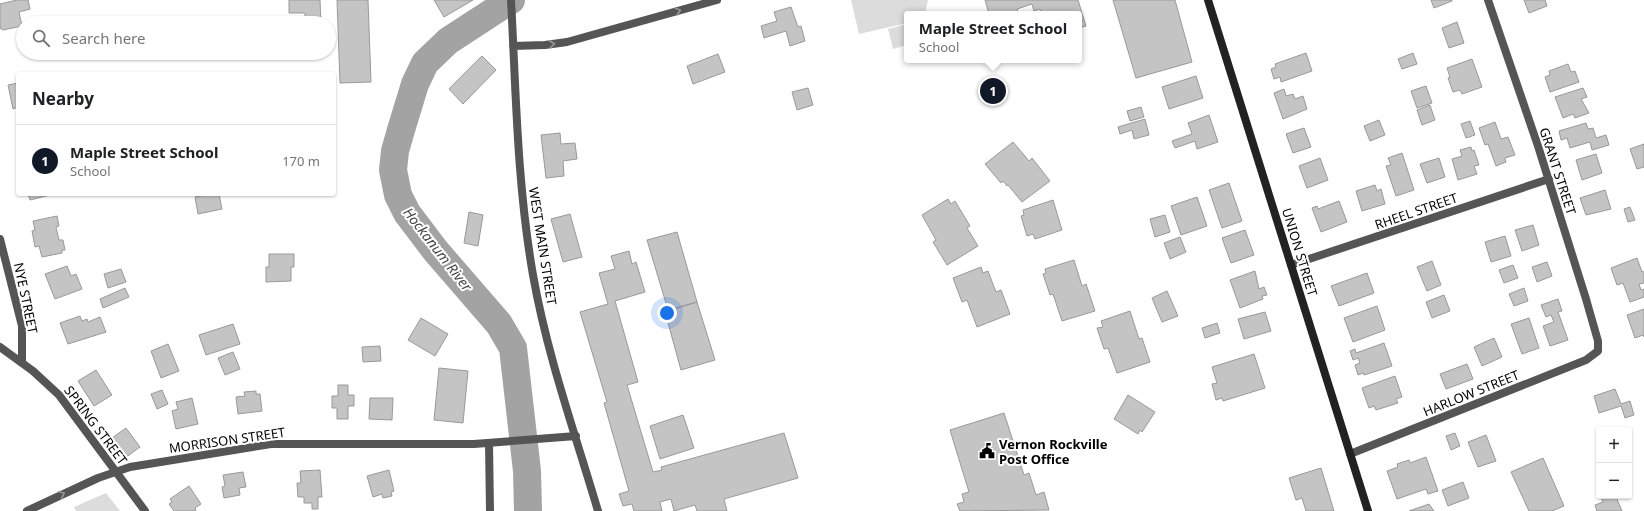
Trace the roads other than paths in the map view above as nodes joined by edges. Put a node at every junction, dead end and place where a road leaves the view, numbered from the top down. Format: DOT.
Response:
graph roads {
  1 [pos="511,0"];
  2 [pos="717,0"];
  3 [pos="1208,0"];
  4 [pos="1488,0"];
  5 [pos="513,46"];
  6 [pos="1549,179"];
  7 [pos="0,239"];
  8 [pos="1291,265"];
  9 [pos="0,347"];
  10 [pos="1598,351"];
  11 [pos="22,363"];
  12 [pos="576,436"];
  13 [pos="489,443"];
  14 [pos="1350,454"];
  15 [pos="116,471"];
  16 [pos="27,511"];
  17 [pos="145,511"];
  18 [pos="490,511"];
  19 [pos="598,511"];
  20 [pos="1368,511"];
  1 -- 5 [label="street, WEST MAIN STREET"];
  5 -- 2 [label="street, one-way"];
  3 -- 8 [label="main road, UNION STREET"];
  4 -- 6 [label="street, GRANT STREET"];
  5 -- 12 [label="street, WEST MAIN STREET"];
  6 -- 8 [label="street, RHEEL STREET"];
  6 -- 10 [label="street, GRANT STREET"];
  7 -- 11 [label="street, NYE STREET"];
  8 -- 14 [label="main road, UNION STREET"];
  9 -- 11 [label="street, SPRING STREET"];
  10 -- 14 [label="street, HARLOW STREET"];
  11 -- 15 [label="street, SPRING STREET"];
  12 -- 13 [label="street, MORRISON STREET"];
  12 -- 19 [label="street, WEST MAIN STREET"];
  13 -- 15 [label="street, MORRISON STREET"];
  13 -- 18 [label="street"];
  14 -- 20 [label="main road, UNION STREET"];
  16 -- 15 [label="street, MORRISON STREET, one-way"];
  15 -- 17 [label="street, SPRING STREET"];
}
